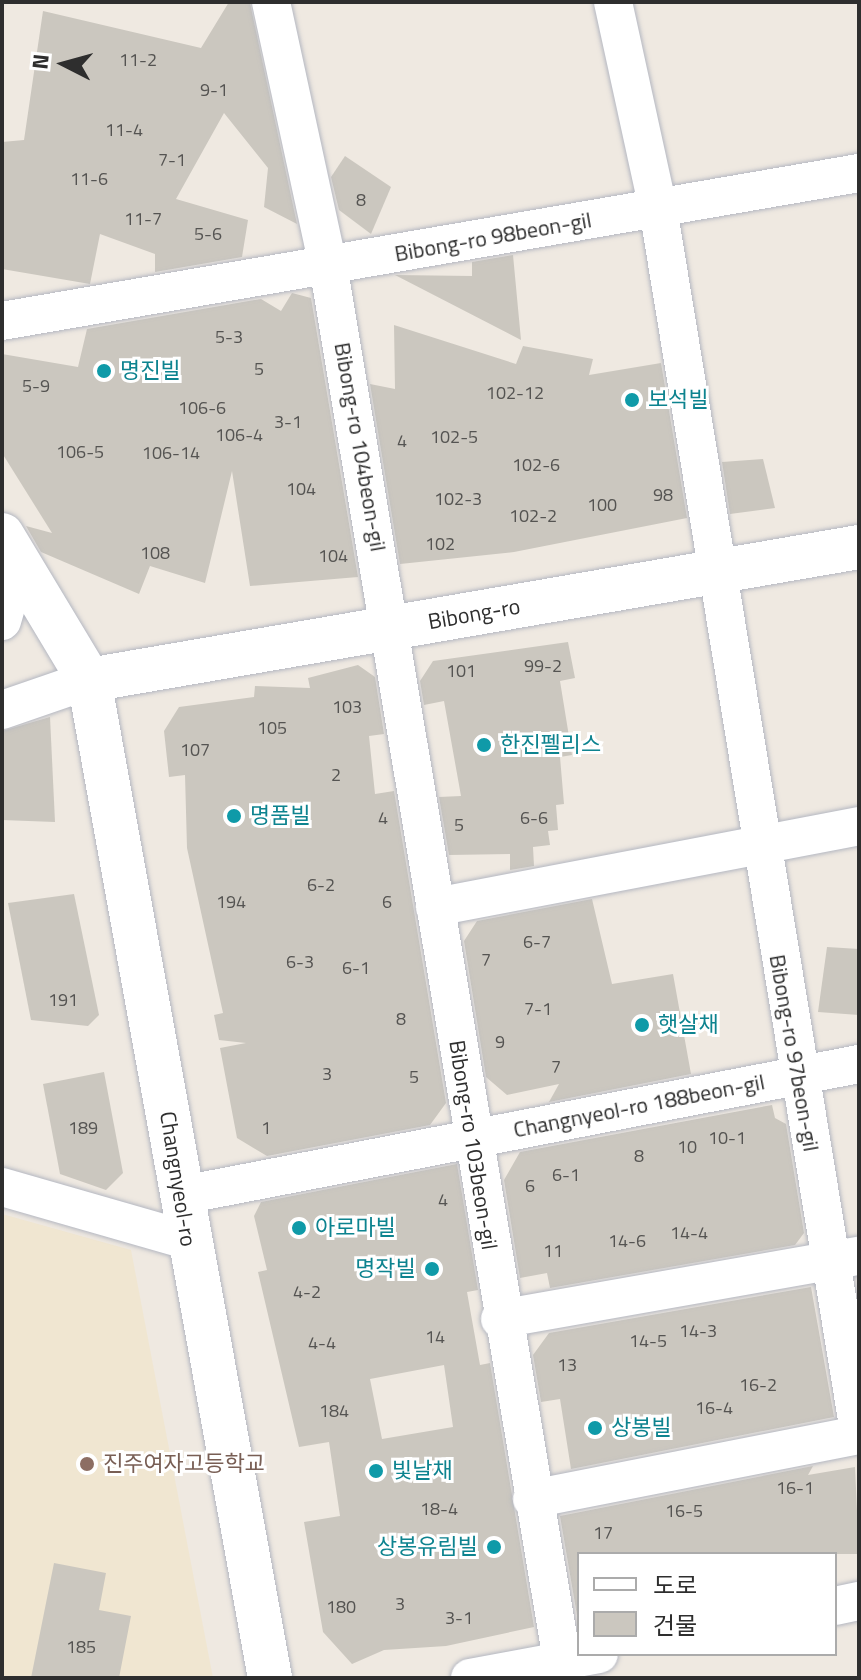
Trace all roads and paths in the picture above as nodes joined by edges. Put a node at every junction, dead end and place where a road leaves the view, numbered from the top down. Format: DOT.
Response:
graph roads {
  1 [pos="271,2"];
  2 [pos="613,2"];
  3 [pos="859,173"];
  4 [pos="658,208"];
  5 [pos="328,265"];
  6 [pos="2,321"];
  7 [pos="859,547"];
  8 [pos="11,548"];
  9 [pos="713,572"];
  10 [pos="2,621"];
  11 [pos="391,628"];
  12 [pos="89,680"];
  13 [pos="2,710"];
  14 [pos="859,826"];
  15 [pos="757,844"];
  16 [pos="435,907"];
  17 [pos="859,1064"];
  18 [pos="799,1076"];
  19 [pos="473,1138"];
  20 [pos="2,1187"];
  21 [pos="183,1195"];
  22 [pos="187,1240"];
  23 [pos="845,1259"];
  24 [pos="500,1319"];
  25 [pos="859,1433"];
  26 [pos="532,1499"];
  27 [pos="859,1601"];
  28 [pos="837,1606"];
  29 [pos="595,1656"];
  30 [pos="564,1670"];
  31 [pos="270,1678"];
  32 [pos="470,1678"];
  1 -- 5 [label="street, Bibong-ro 104beon-gil"];
  2 -- 4 [label="street"];
  3 -- 4 [label="street, Bibong-ro 98beon-gil"];
  4 -- 5 [label="street, Bibong-ro 98beon-gil"];
  4 -- 9 [label="street"];
  5 -- 6 [label="street"];
  5 -- 11 [label="street, Bibong-ro 104beon-gil"];
  7 -- 9 [label="street, Bibong-ro"];
  8 -- 10 [label="street"];
  8 -- 12 [label="street, Changnyeol-ro"];
  9 -- 11 [label="street, Bibong-ro"];
  9 -- 15 [label="street, Bibong-ro 97beon-gil"];
  11 -- 12 [label="street, Bibong-ro"];
  11 -- 16 [label="street, Bibong-ro 103beon-gil"];
  12 -- 13 [label="street"];
  12 -- 21 [label="street, Changnyeol-ro"];
  14 -- 15 [label="street"];
  15 -- 16 [label="street"];
  15 -- 18 [label="street, Bibong-ro 97beon-gil"];
  16 -- 19 [label="street, Bibong-ro 103beon-gil"];
  17 -- 18 [label="street, Changnyeol-ro 188beon-gil"];
  18 -- 19 [label="street, Changnyeol-ro 188beon-gil"];
  18 -- 23 [label="street, Bibong-ro 97beon-gil"];
  19 -- 21 [label="street, Changnyeol-ro 188beon-gil"];
  19 -- 24 [label="street, Bibong-ro 103beon-gil"];
  20 -- 22 [label="street"];
  21 -- 22 [label="street, Changnyeol-ro"];
  22 -- 31 [label="street, Changnyeol-ro"];
  23 -- 24 [label="street"];
  23 -- 25 [label="street, Bibong-ro 97beon-gil"];
  24 -- 26 [label="street, Bibong-ro 103beon-gil"];
  25 -- 26 [label="street, Bibong-ro 97beon-gil"];
  26 -- 30 [label="street, Bibong-ro 103beon-gil"];
  27 -- 28 [label="street"];
  29 -- 30 [label="street"];
  30 -- 32 [label="street"];
}
